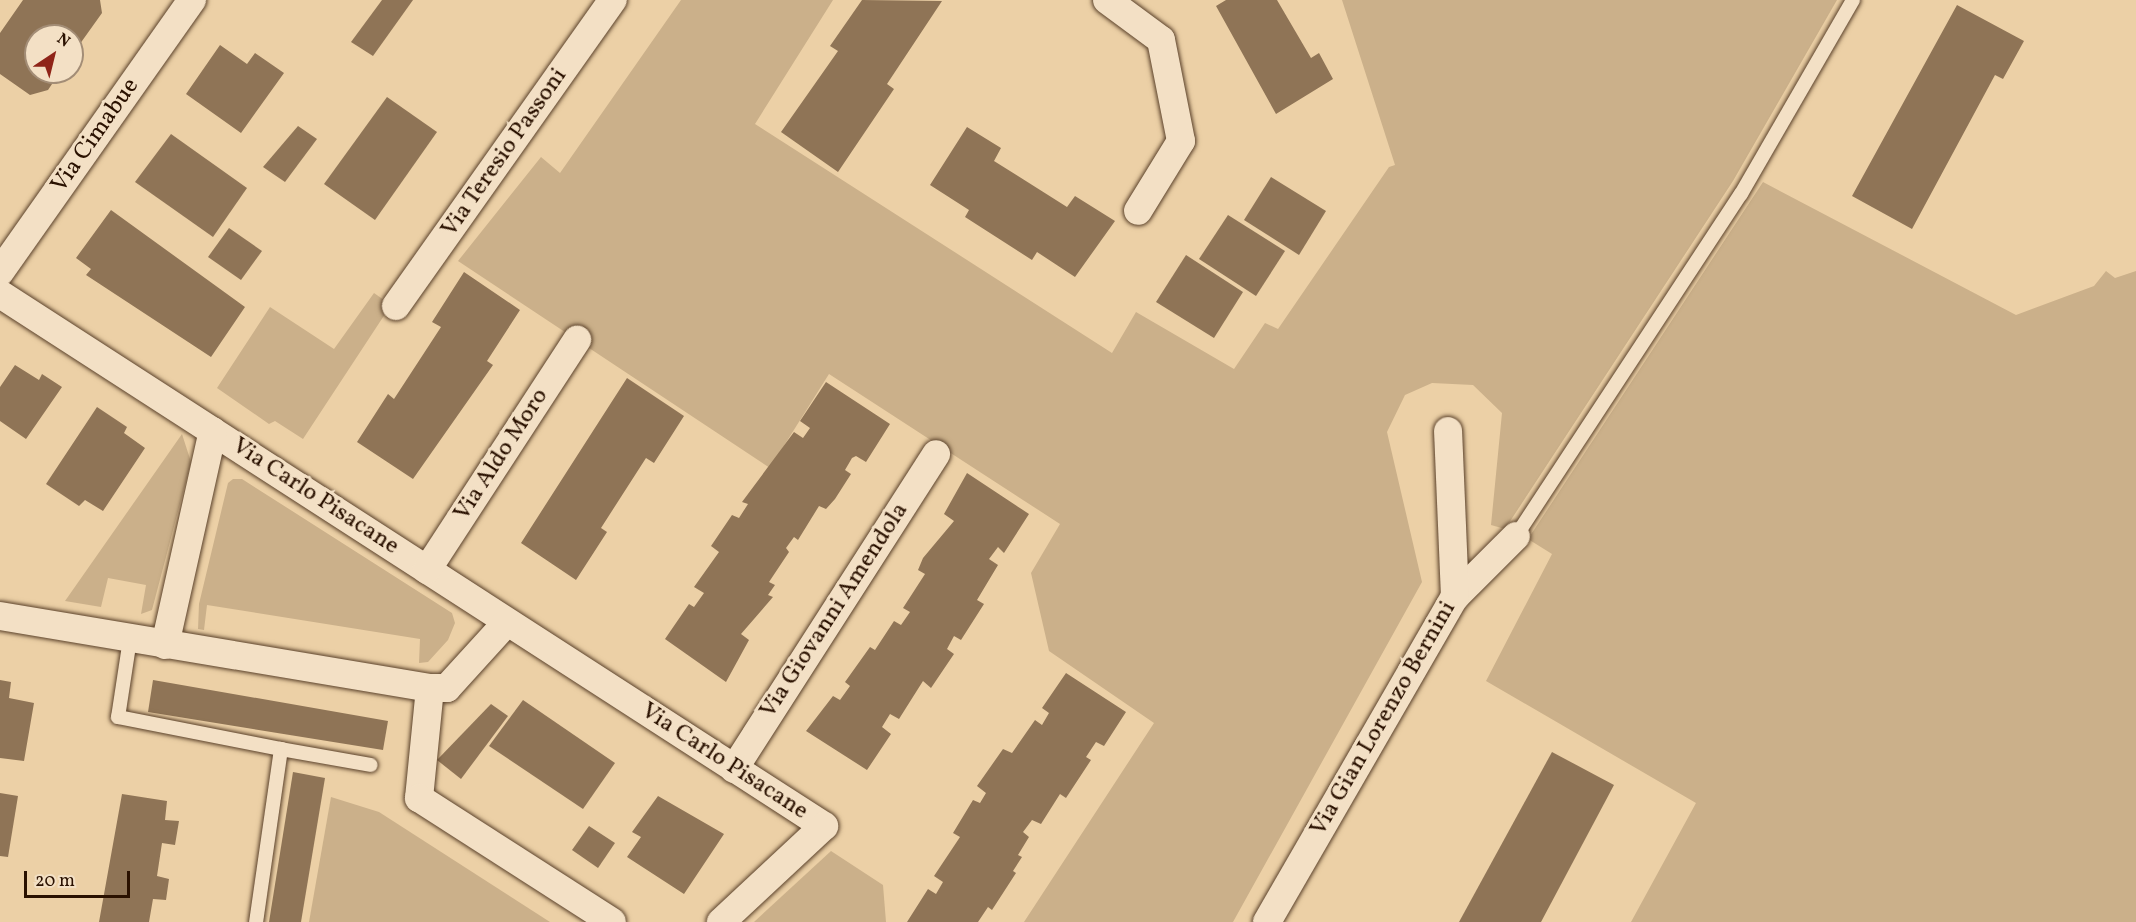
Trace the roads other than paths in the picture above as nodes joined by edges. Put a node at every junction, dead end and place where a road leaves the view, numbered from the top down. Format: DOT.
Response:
graph roads {
  1 [pos="192,0"];
  2 [pos="613,0"];
  3 [pos="1107,0"];
  4 [pos="1853,0"];
  5 [pos="1138,211"];
  6 [pos="0,272"];
  7 [pos="0,294"];
  8 [pos="396,306"];
  9 [pos="577,340"];
  10 [pos="213,431"];
  11 [pos="1448,431"];
  12 [pos="936,454"];
  13 [pos="1516,536"];
  14 [pos="428,570"];
  15 [pos="1455,597"];
  16 [pos="0,616"];
  17 [pos="507,622"];
  18 [pos="130,639"];
  19 [pos="165,645"];
  20 [pos="430,688"];
  21 [pos="280,749"];
  22 [pos="371,765"];
  23 [pos="734,769"];
  24 [pos="256,922"];
  25 [pos="612,922"];
  26 [pos="721,922"];
  27 [pos="1267,922"];
  1 -- 6 [label="street, Via Cimabue"];
  2 -- 8 [label="street, Via Teresio Passoni"];
  3 -- 5 [label="street"];
  4 -- 13 [label="lane"];
  7 -- 10 [label="street, Via Carlo Pisacane"];
  9 -- 14 [label="street, Via Aldo Moro"];
  10 -- 14 [label="street, Via Carlo Pisacane"];
  10 -- 19 [label="street, Via Carlo Pisacane"];
  11 -- 15 [label="street, Via Gian Lorenzo Bernini"];
  12 -- 23 [label="street, Via Giovanni Amendola"];
  13 -- 15 [label="street"];
  14 -- 17 [label="street, Via Carlo Pisacane"];
  15 -- 27 [label="street, Via Gian Lorenzo Bernini"];
  16 -- 18 [label="street"];
  17 -- 20 [label="street"];
  17 -- 23 [label="street, Via Carlo Pisacane"];
  18 -- 19 [label="street"];
  18 -- 21 [label="lane"];
  19 -- 20 [label="street"];
  20 -- 25 [label="street"];
  21 -- 22 [label="lane"];
  21 -- 24 [label="lane"];
  23 -- 26 [label="street, Via Carlo Pisacane"];
}
